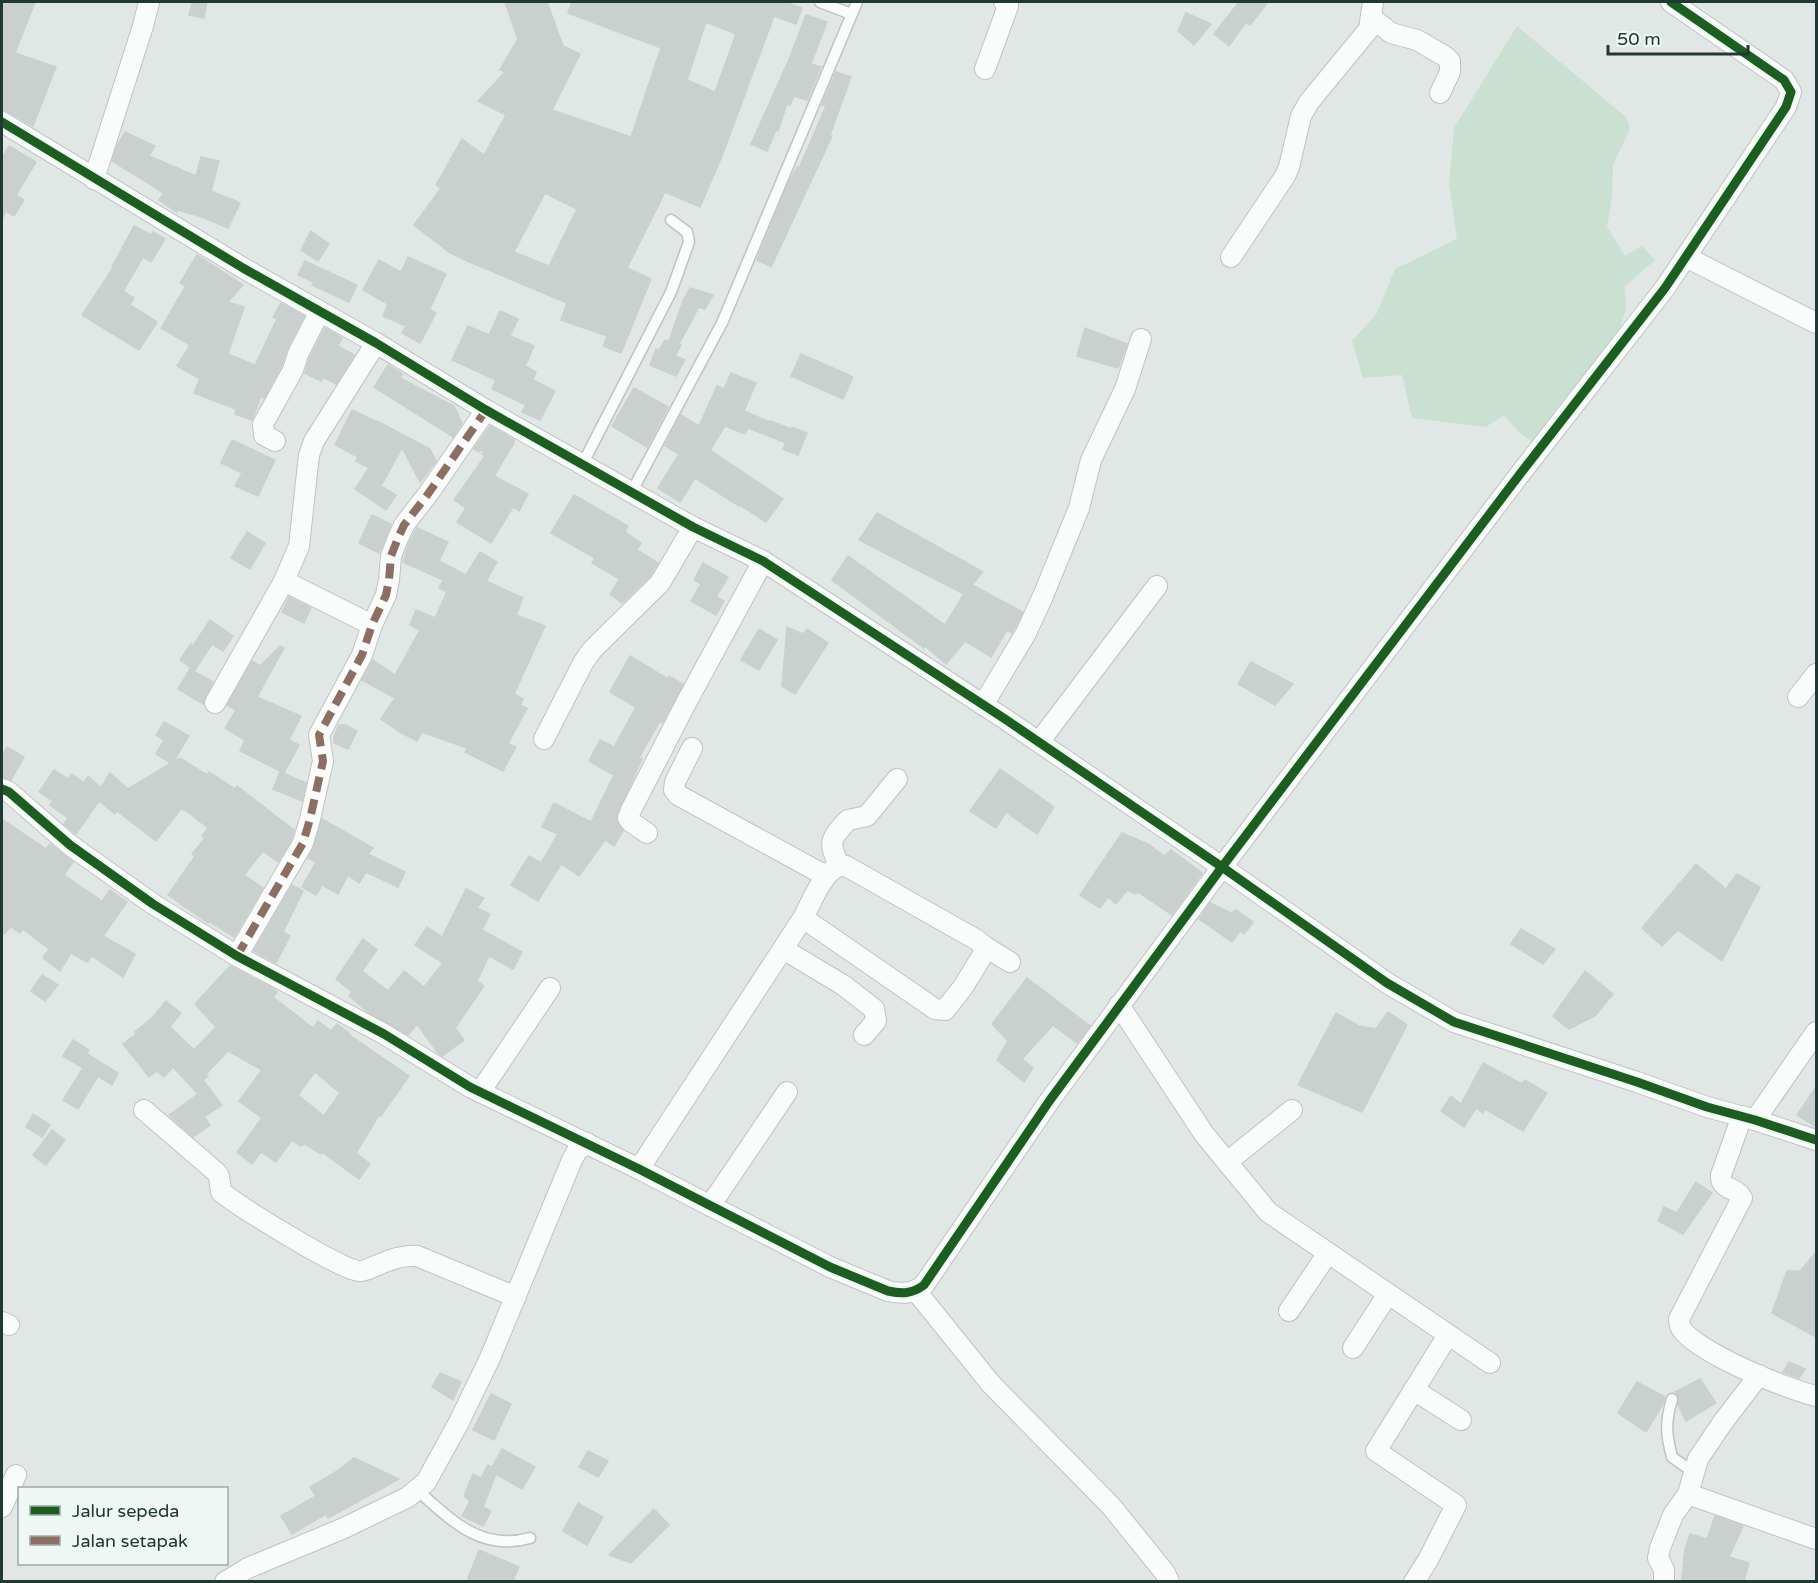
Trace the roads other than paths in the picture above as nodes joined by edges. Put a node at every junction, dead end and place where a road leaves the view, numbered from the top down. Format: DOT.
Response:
graph roads {
  1 [pos="149,2"];
  2 [pos="820,2"];
  3 [pos="857,2"];
  4 [pos="1004,2"];
  5 [pos="1671,2"];
  6 [pos="1372,9"];
  7 [pos="851,14"];
  8 [pos="985,69"];
  9 [pos="1440,93"];
  10 [pos="2,122"];
  11 [pos="94,179"];
  12 [pos="671,220"];
  13 [pos="1231,257"];
  14 [pos="1686,257"];
  15 [pos="320,311"];
  16 [pos="1816,323"];
  17 [pos="1141,339"];
  18 [pos="376,343"];
  19 [pos="486,410"];
  20 [pos="275,441"];
  21 [pos="582,465"];
  22 [pos="631,493"];
  23 [pos="693,527"];
  24 [pos="763,561"];
  25 [pos="284,581"];
  26 [pos="1157,586"];
  27 [pos="372,625"];
  28 [pos="1816,674"];
  29 [pos="1798,698"];
  30 [pos="215,703"];
  31 [pos="983,705"];
  32 [pos="544,739"];
  33 [pos="1039,742"];
  34 [pos="692,748"];
  35 [pos="897,779"];
  36 [pos="2,789"];
  37 [pos="647,833"];
  38 [pos="1222,867"];
  39 [pos="832,871"];
  40 [pos="803,918"];
  41 [pos="987,948"];
  42 [pos="783,949"];
  43 [pos="237,956"];
  44 [pos="1010,962"];
  45 [pos="550,988"];
  46 [pos="1119,1005"];
  47 [pos="1816,1032"];
  48 [pos="864,1035"];
  49 [pos="480,1092"];
  50 [pos="787,1092"];
  51 [pos="144,1110"];
  52 [pos="1292,1110"];
  53 [pos="1749,1118"];
  54 [pos="1816,1140"];
  55 [pos="586,1143"];
  56 [pos="1227,1162"];
  57 [pos="639,1169"];
  58 [pos="710,1206"];
  59 [pos="1328,1253"];
  60 [pos="916,1291"];
  61 [pos="1388,1294"];
  62 [pos="516,1297"];
  63 [pos="1289,1311"];
  64 [pos="1448,1335"];
  65 [pos="1353,1348"];
  66 [pos="1490,1363"];
  67 [pos="1759,1375"];
  68 [pos="1414,1390"];
  69 [pos="1816,1396"];
  70 [pos="1672,1399"];
  71 [pos="1461,1420"];
  72 [pos="1693,1472"];
  73 [pos="12,1483"];
  74 [pos="417,1490"];
  75 [pos="1688,1494"];
  76 [pos="2,1507"];
  77 [pos="530,1538"];
  78 [pos="1816,1539"];
  79 [pos="225,1581"];
  80 [pos="1169,1581"];
  81 [pos="1414,1581"];
  82 [pos="1664,1581"];
  1 -- 11 [label="street"];
  2 -- 7 [label="lane"];
  3 -- 7 [label="lane"];
  4 -- 8 [label="street"];
  5 -- 14 [label="street"];
  6 -- 9 [label="street"];
  6 -- 13 [label="street"];
  7 -- 22 [label="lane"];
  10 -- 11 [label="street"];
  11 -- 15 [label="street"];
  12 -- 21 [label="lane"];
  14 -- 16 [label="street"];
  14 -- 38 [label="street"];
  15 -- 18 [label="street"];
  15 -- 20 [label="street"];
  17 -- 31 [label="street"];
  18 -- 19 [label="street"];
  18 -- 25 [label="street"];
  19 -- 21 [label="street"];
  19 -- 27 [label="street"];
  21 -- 22 [label="street"];
  22 -- 23 [label="street"];
  23 -- 24 [label="street"];
  23 -- 32 [label="street"];
  24 -- 31 [label="street"];
  24 -- 37 [label="street"];
  25 -- 27 [label="street"];
  25 -- 30 [label="street"];
  26 -- 33 [label="street"];
  27 -- 43 [label="street"];
  28 -- 29 [label="street"];
  31 -- 33 [label="street"];
  33 -- 38 [label="street"];
  34 -- 39 [label="street"];
  35 -- 39 [label="street"];
  36 -- 43 [label="street"];
  38 -- 46 [label="street"];
  38 -- 53 [label="street"];
  39 -- 40 [label="street"];
  39 -- 41 [label="street"];
  40 -- 41 [label="street"];
  40 -- 42 [label="street"];
  41 -- 44 [label="street"];
  42 -- 48 [label="street"];
  42 -- 57 [label="street"];
  43 -- 49 [label="street"];
  45 -- 49 [label="street"];
  46 -- 56 [label="street"];
  46 -- 60 [label="street"];
  47 -- 53 [label="street"];
  49 -- 55 [label="street"];
  50 -- 58 [label="street"];
  51 -- 62 [label="street"];
  52 -- 56 [label="street"];
  53 -- 54 [label="street"];
  53 -- 67 [label="street"];
  55 -- 57 [label="street"];
  55 -- 62 [label="street"];
  56 -- 59 [label="street"];
  57 -- 58 [label="street"];
  58 -- 60 [label="street"];
  59 -- 61 [label="street"];
  59 -- 63 [label="street"];
  60 -- 80 [label="street"];
  61 -- 64 [label="street"];
  61 -- 65 [label="street"];
  62 -- 74 [label="street"];
  64 -- 66 [label="street"];
  64 -- 68 [label="street"];
  67 -- 69 [label="street"];
  67 -- 72 [label="street"];
  68 -- 71 [label="street"];
  68 -- 81 [label="street"];
  70 -- 72 [label="lane"];
  72 -- 75 [label="street"];
  73 -- 76 [label="street"];
  74 -- 77 [label="lane"];
  74 -- 79 [label="street"];
  75 -- 78 [label="street"];
  75 -- 82 [label="street"];
}
